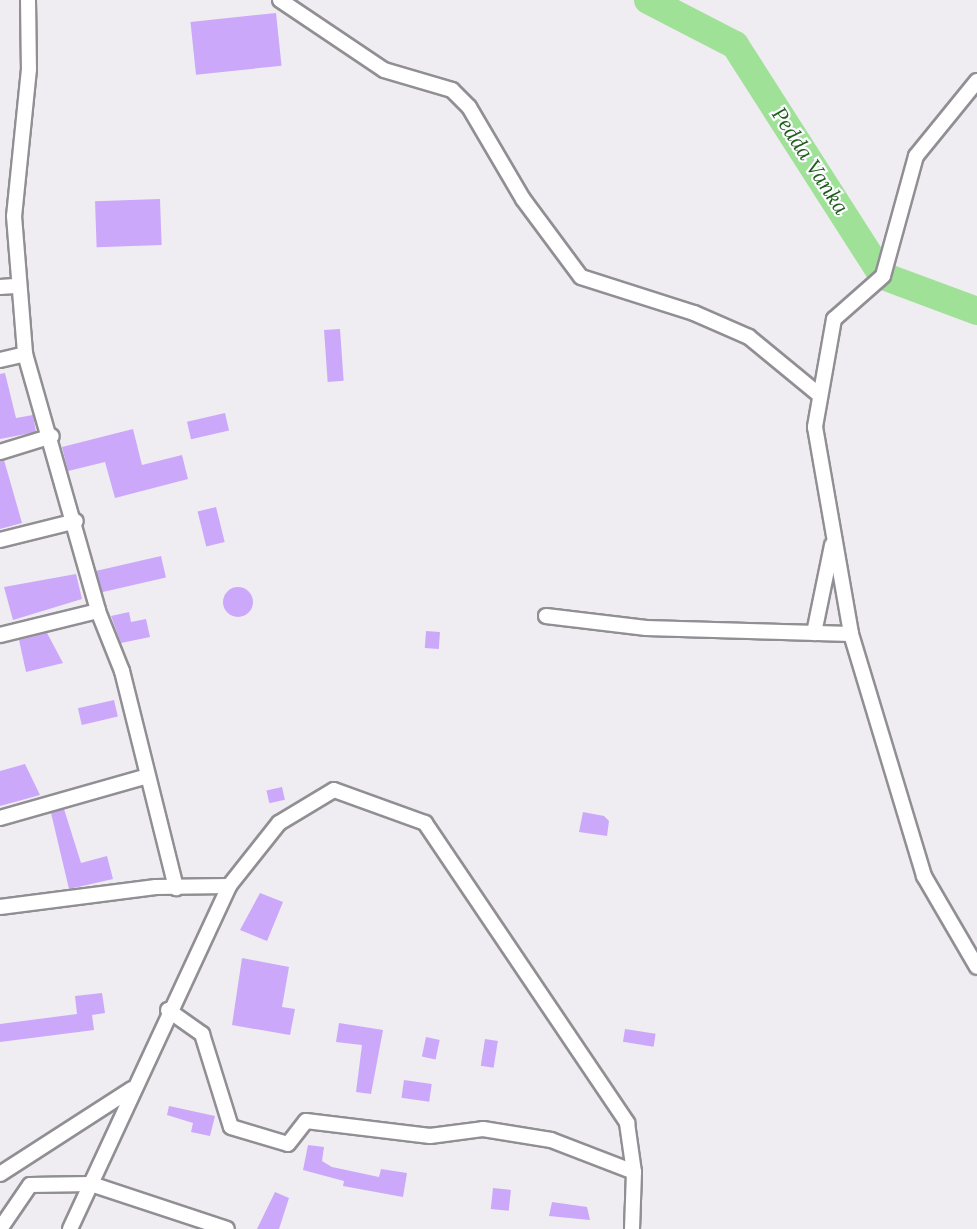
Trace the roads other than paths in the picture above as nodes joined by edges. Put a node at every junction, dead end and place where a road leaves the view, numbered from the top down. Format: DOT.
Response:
graph roads {
  1 [pos="28,0"];
  2 [pos="280,0"];
  3 [pos="977,81"];
  4 [pos="15,286"];
  5 [pos="0,287"];
  6 [pos="25,354"];
  7 [pos="0,360"];
  8 [pos="817,393"];
  9 [pos="52,436"];
  10 [pos="0,452"];
  11 [pos="76,521"];
  12 [pos="833,537"];
  13 [pos="0,540"];
  14 [pos="98,611"];
  15 [pos="546,616"];
  16 [pos="814,633"];
  17 [pos="851,634"];
  18 [pos="0,635"];
  19 [pos="144,777"];
  20 [pos="0,818"];
  21 [pos="229,886"];
  22 [pos="176,888"];
  23 [pos="0,907"];
  24 [pos="977,967"];
  25 [pos="168,1010"];
  26 [pos="133,1089"];
  27 [pos="634,1172"];
  28 [pos="0,1174"];
  29 [pos="91,1184"];
  30 [pos="0,1229"];
  31 [pos="70,1229"];
  32 [pos="227,1229"];
  33 [pos="632,1229"];
  1 -- 4 [label="street"];
  2 -- 8 [label="street"];
  3 -- 8 [label="street"];
  4 -- 5 [label="street"];
  4 -- 6 [label="street"];
  6 -- 7 [label="street"];
  6 -- 9 [label="street"];
  8 -- 12 [label="street"];
  9 -- 10 [label="street"];
  9 -- 11 [label="street"];
  11 -- 13 [label="street"];
  11 -- 14 [label="street"];
  12 -- 16 [label="street"];
  12 -- 17 [label="street"];
  14 -- 18 [label="street"];
  14 -- 19 [label="street"];
  15 -- 16 [label="street"];
  16 -- 17 [label="street"];
  17 -- 24 [label="street"];
  19 -- 20 [label="street"];
  19 -- 22 [label="street"];
  21 -- 22 [label="street"];
  21 -- 25 [label="street"];
  21 -- 27 [label="street"];
  22 -- 23 [label="street"];
  25 -- 26 [label="street"];
  25 -- 27 [label="street"];
  26 -- 28 [label="street"];
  26 -- 29 [label="street"];
  27 -- 33 [label="street"];
  29 -- 30 [label="street"];
  29 -- 31 [label="street"];
  29 -- 32 [label="street"];
}
